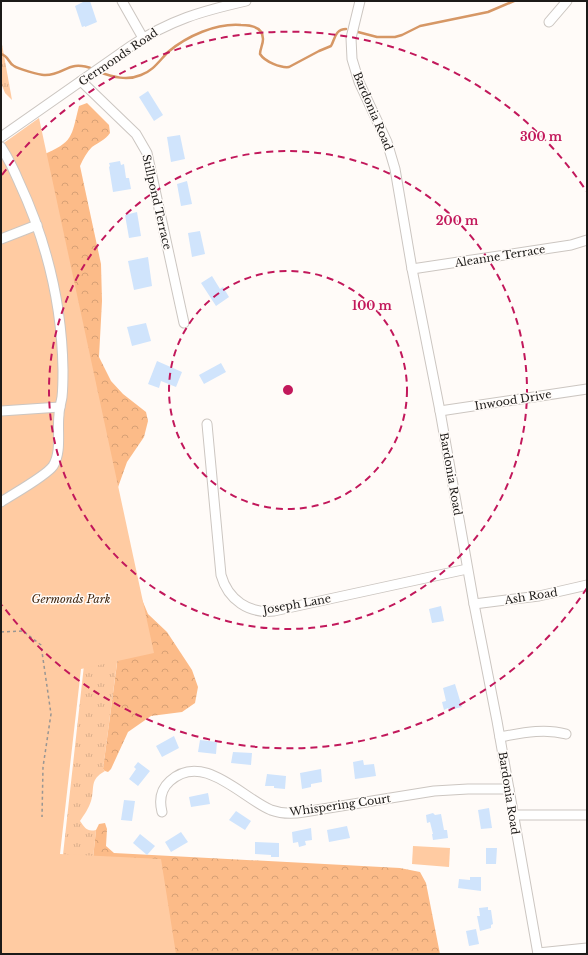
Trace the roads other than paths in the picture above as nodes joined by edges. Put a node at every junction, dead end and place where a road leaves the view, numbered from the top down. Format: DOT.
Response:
graph roads {
  1 [pos="122,1"];
  2 [pos="246,1"];
  3 [pos="360,1"];
  4 [pos="567,1"];
  5 [pos="549,22"];
  6 [pos="143,38"];
  7 [pos="81,81"];
  8 [pos="1,137"];
  9 [pos="1,147"];
  10 [pos="37,225"];
  11 [pos="1,239"];
  12 [pos="587,240"];
  13 [pos="412,269"];
  14 [pos="184,324"];
  15 [pos="587,389"];
  16 [pos="60,407"];
  17 [pos="1,411"];
  18 [pos="440,411"];
  19 [pos="207,424"];
  20 [pos="1,502"];
  21 [pos="467,569"];
  22 [pos="587,585"];
  23 [pos="474,604"];
  24 [pos="566,734"];
  25 [pos="500,737"];
  26 [pos="509,789"];
  27 [pos="162,812"];
  28 [pos="513,815"];
  29 [pos="587,815"];
  30 [pos="587,948"];
  31 [pos="538,953"];
  1 -- 6 [label="street"];
  2 -- 6 [label="street, Germonds Road"];
  3 -- 13 [label="street, Bardonia Road"];
  4 -- 5 [label="street"];
  6 -- 7 [label="street, Germonds Road"];
  7 -- 8 [label="street, Germonds Road"];
  7 -- 14 [label="street, Stillpond Terrace"];
  9 -- 10 [label="street"];
  10 -- 11 [label="street"];
  10 -- 16 [label="street"];
  12 -- 13 [label="street, Aleanne Terrace"];
  13 -- 18 [label="street, Bardonia Road"];
  15 -- 18 [label="street, Inwood Drive"];
  16 -- 17 [label="street"];
  16 -- 20 [label="street"];
  18 -- 21 [label="street, Bardonia Road"];
  19 -- 21 [label="street, Joseph Lane"];
  21 -- 23 [label="street, Bardonia Road"];
  22 -- 23 [label="street, Ash Road"];
  23 -- 25 [label="street, Bardonia Road"];
  24 -- 25 [label="street"];
  25 -- 26 [label="street, Bardonia Road"];
  26 -- 27 [label="street, Whispering Court"];
  26 -- 28 [label="street, Bardonia Road"];
  28 -- 29 [label="street"];
  28 -- 31 [label="street, Bardonia Road"];
  30 -- 31 [label="street"];
}
